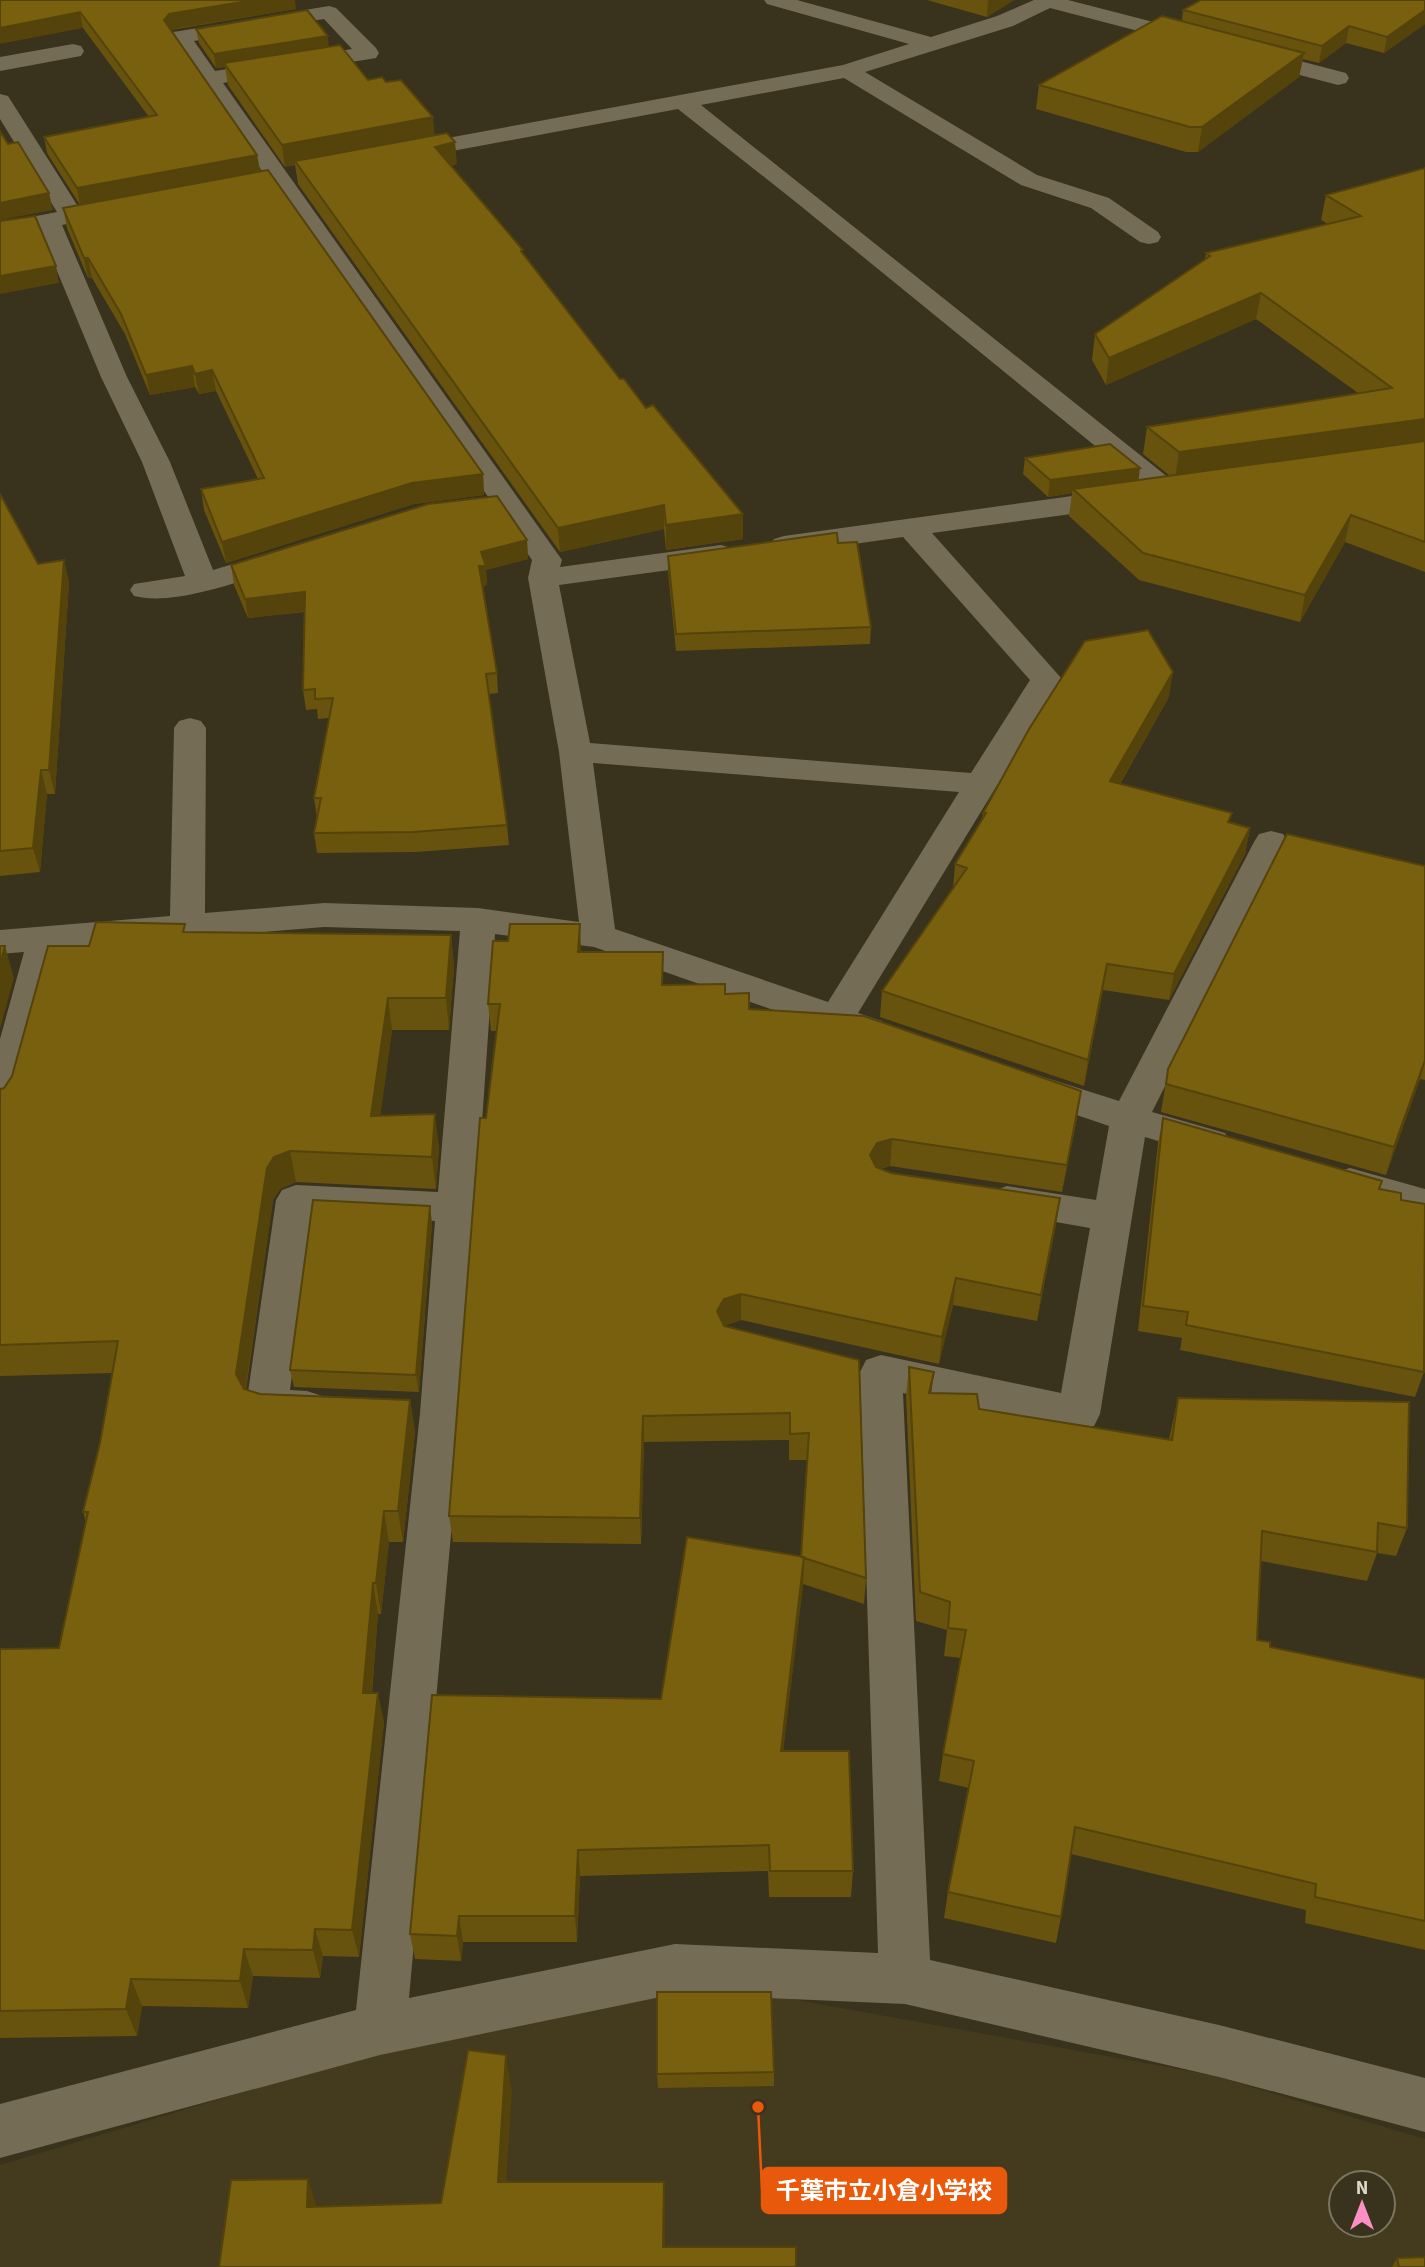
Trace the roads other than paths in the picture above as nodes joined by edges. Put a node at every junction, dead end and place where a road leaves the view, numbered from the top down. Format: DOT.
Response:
graph roads {
  1 [pos="774,0"];
  2 [pos="1050,1"];
  3 [pos="1206,43"];
  4 [pos="934,45"];
  5 [pos="1233,50"];
  6 [pos="73,51"];
  7 [pos="0,64"];
  8 [pos="847,71"];
  9 [pos="1338,78"];
  10 [pos="209,79"];
  11 [pos="0,101"];
  12 [pos="683,102"];
  13 [pos="384,157"];
  14 [pos="304,172"];
  15 [pos="277,177"];
  16 [pos="250,183"];
  17 [pos="140,203"];
  18 [pos="60,218"];
  19 [pos="0,230"];
  20 [pos="1149,237"];
  21 [pos="911,528"];
  22 [pos="308,550"];
  23 [pos="543,578"];
  24 [pos="204,583"];
  25 [pos="145,590"];
  26 [pos="190,728"];
  27 [pos="575,752"];
  28 [pos="981,784"];
  29 [pos="1270,842"];
  30 [pos="478,920"];
  31 [pos="187,926"];
  32 [pos="598,936"];
  33 [pos="46,937"];
  34 [pos="0,942"];
  35 [pos="836,1019"];
  36 [pos="900,1041"];
  37 [pos="1002,1076"];
  38 [pos="0,1107"];
  39 [pos="1129,1119"];
  40 [pos="1237,1150"];
  41 [pos="1317,1173"];
  42 [pos="968,1195"];
  43 [pos="1425,1204"];
  44 [pos="456,1207"];
  45 [pos="1112,1217"];
  46 [pos="347,1409"];
  47 [pos="905,1979"];
  48 [pos="380,2029"];
  49 [pos="1425,2105"];
  50 [pos="0,2132"];
  1 -- 4 [label="street"];
  2 -- 3 [label="street"];
  2 -- 4 [label="street"];
  4 -- 8 [label="street"];
  5 -- 9 [label="street"];
  6 -- 7 [label="street"];
  8 -- 12 [label="street"];
  8 -- 20 [label="street"];
  10 -- 10 [label="street"];
  10 -- 15 [label="street"];
  11 -- 18 [label="street"];
  12 -- 13 [label="street"];
  12 -- 21 [label="street"];
  14 -- 15 [label="street"];
  15 -- 16 [label="street"];
  15 -- 23 [label="street"];
  17 -- 18 [label="street"];
  18 -- 19 [label="street"];
  18 -- 24 [label="street"];
  21 -- 23 [label="street"];
  21 -- 28 [label="street"];
  22 -- 24 [label="street"];
  23 -- 27 [label="street"];
  24 -- 25 [label="street"];
  26 -- 31 [label="street"];
  27 -- 28 [label="street"];
  27 -- 32 [label="street"];
  28 -- 35 [label="street"];
  29 -- 39 [label="street"];
  30 -- 31 [label="street"];
  30 -- 32 [label="street"];
  30 -- 44 [label="street"];
  31 -- 33 [label="street"];
  32 -- 35 [label="street"];
  33 -- 34 [label="street"];
  33 -- 38 [label="street"];
  35 -- 36 [label="street"];
  37 -- 39 [label="street"];
  39 -- 40 [label="street"];
  39 -- 45 [label="street"];
  41 -- 43 [label="street"];
  42 -- 45 [label="street"];
  44 -- 46 [label="street"];
  44 -- 48 [label="street"];
  45 -- 47 [label="street"];
  47 -- 48 [label="street"];
  47 -- 49 [label="street"];
  48 -- 50 [label="street"];
}
